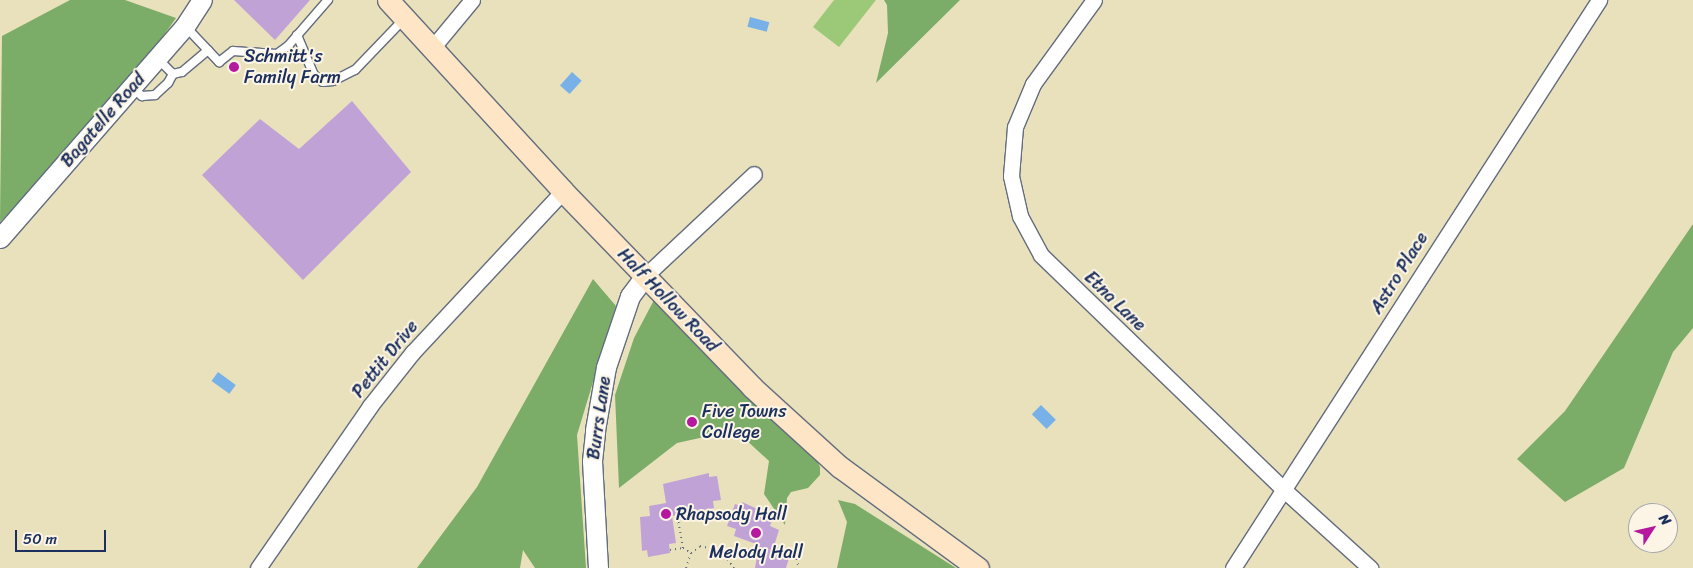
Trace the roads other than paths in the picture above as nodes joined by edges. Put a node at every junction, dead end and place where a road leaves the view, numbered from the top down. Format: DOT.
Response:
graph roads {
  1 [pos="202,0"];
  2 [pos="328,0"];
  3 [pos="388,0"];
  4 [pos="472,0"];
  5 [pos="1094,0"];
  6 [pos="1599,0"];
  7 [pos="405,18"];
  8 [pos="185,26"];
  9 [pos="297,35"];
  10 [pos="433,47"];
  11 [pos="208,50"];
  12 [pos="157,58"];
  13 [pos="174,74"];
  14 [pos="132,87"];
  15 [pos="754,174"];
  16 [pos="563,191"];
  17 [pos="0,238"];
  18 [pos="645,276"];
  19 [pos="1282,489"];
  20 [pos="258,568"];
  21 [pos="598,568"];
  22 [pos="978,568"];
  23 [pos="1233,568"];
  24 [pos="1370,568"];
  1 -- 8 [label="street, Bagatelle Road"];
  2 -- 9 [label="lane"];
  3 -- 7 [label="main road, Half Hollow Road"];
  4 -- 10 [label="street"];
  5 -- 19 [label="street, Etna Lane"];
  6 -- 19 [label="street, Astro Place"];
  7 -- 9 [label="lane"];
  7 -- 10 [label="main road, Half Hollow Road"];
  8 -- 11 [label="lane"];
  8 -- 12 [label="street, Bagatelle Road"];
  9 -- 11 [label="lane"];
  10 -- 16 [label="main road, Half Hollow Road"];
  11 -- 13 [label="lane"];
  12 -- 13 [label="lane"];
  12 -- 14 [label="street, Bagatelle Road"];
  13 -- 14 [label="lane"];
  14 -- 17 [label="street, Bagatelle Road"];
  15 -- 18 [label="street"];
  16 -- 18 [label="main road, Half Hollow Road"];
  16 -- 20 [label="street, Pettit Drive"];
  18 -- 21 [label="street, Burrs Lane"];
  18 -- 22 [label="main road, Half Hollow Road"];
  19 -- 23 [label="street, Astro Place"];
  19 -- 24 [label="street, Etna Lane"];
}
